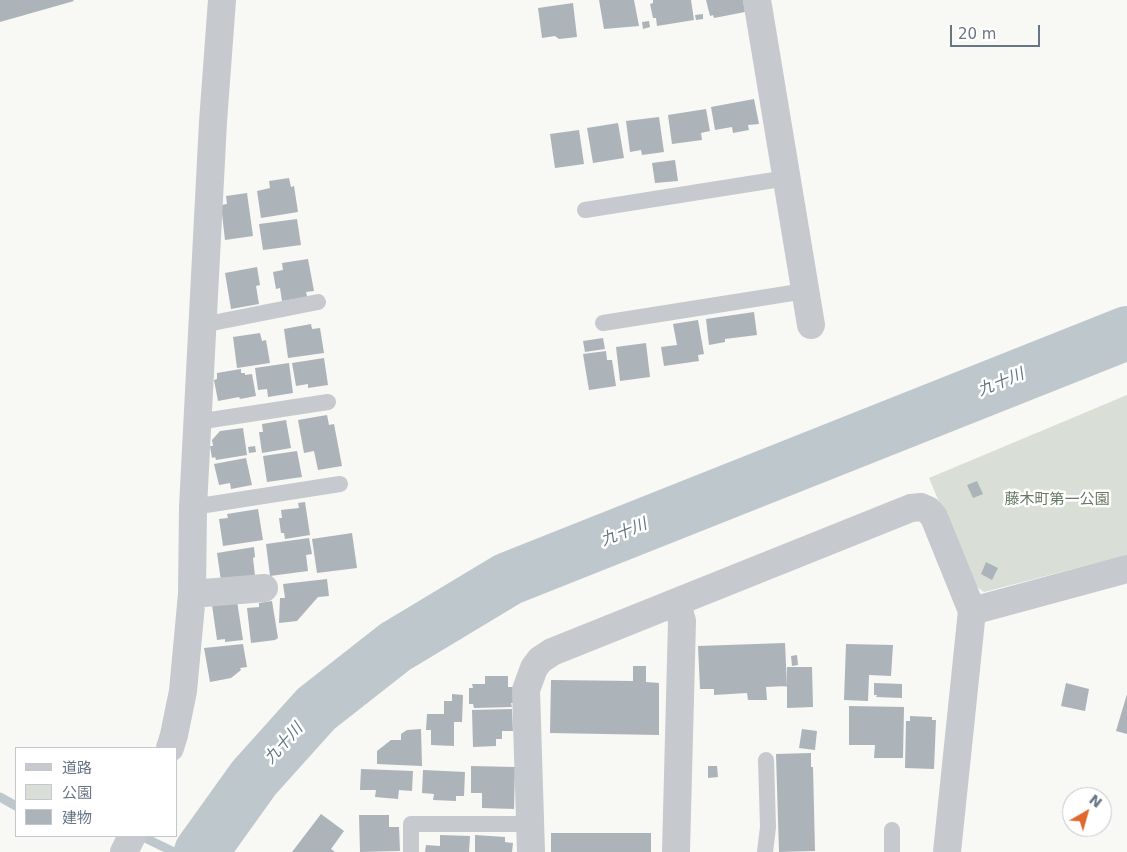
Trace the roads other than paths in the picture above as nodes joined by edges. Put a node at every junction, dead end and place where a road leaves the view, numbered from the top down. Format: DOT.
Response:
graph roads {
  1 [pos="222,0"];
  2 [pos="757,0"];
  3 [pos="787,178"];
  4 [pos="585,210"];
  5 [pos="805,291"];
  6 [pos="318,302"];
  7 [pos="603,323"];
  8 [pos="202,324"];
  9 [pos="811,325"];
  10 [pos="328,402"];
  11 [pos="197,422"];
  12 [pos="340,484"];
  13 [pos="193,506"];
  14 [pos="1127,569"];
  15 [pos="264,588"];
  16 [pos="192,594"];
  17 [pos="677,603"];
  18 [pos="972,612"];
  19 [pos="170,747"];
  20 [pos="766,760"];
  21 [pos="530,824"];
  22 [pos="892,830"];
  23 [pos="132,837"];
  24 [pos="124,852"];
  25 [pos="411,852"];
  26 [pos="531,852"];
  27 [pos="676,852"];
  28 [pos="765,852"];
  29 [pos="892,852"];
  30 [pos="947,852"];
  1 -- 8 [label="street"];
  2 -- 3 [label="street"];
  3 -- 4 [label="lane"];
  3 -- 5 [label="street"];
  5 -- 7 [label="lane"];
  5 -- 9 [label="street"];
  6 -- 8 [label="lane"];
  8 -- 11 [label="street"];
  10 -- 11 [label="lane"];
  11 -- 13 [label="street"];
  12 -- 13 [label="lane"];
  13 -- 16 [label="street"];
  14 -- 18 [label="street"];
  15 -- 16 [label="street"];
  16 -- 19 [label="street"];
  17 -- 18 [label="street"];
  17 -- 21 [label="street"];
  17 -- 27 [label="street"];
  18 -- 30 [label="street"];
  20 -- 28 [label="lane"];
  21 -- 25 [label="lane"];
  21 -- 26 [label="street"];
  22 -- 29 [label="lane"];
  23 -- 24 [label="street"];
}
